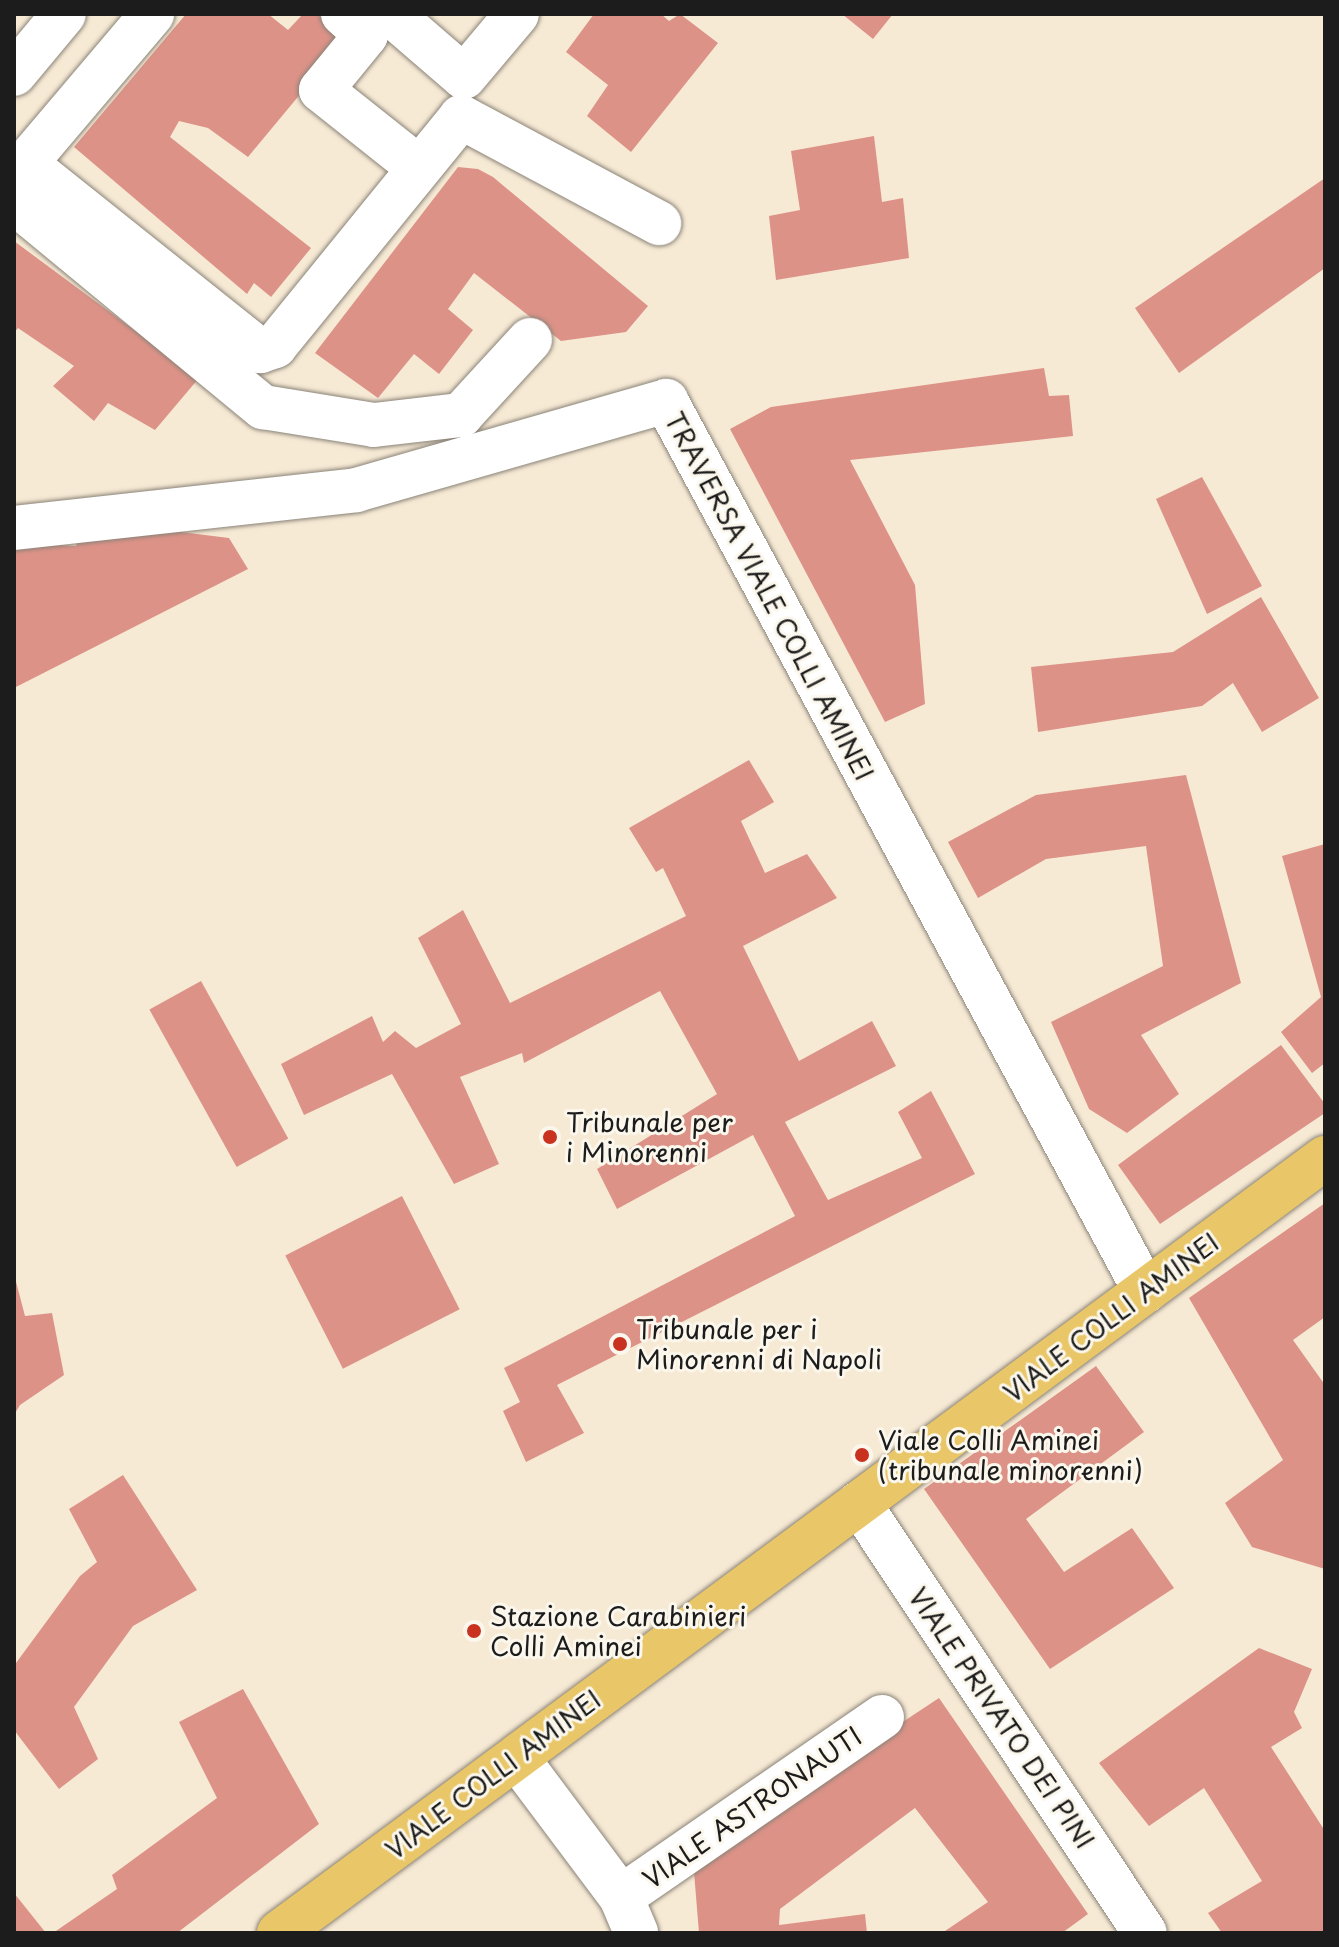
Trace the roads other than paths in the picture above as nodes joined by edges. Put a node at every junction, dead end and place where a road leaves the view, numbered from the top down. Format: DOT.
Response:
graph roads {
  1 [pos="152,14"];
  2 [pos="343,14"];
  3 [pos="391,14"];
  4 [pos="517,14"];
  5 [pos="41,28"];
  6 [pos="14,74"];
  7 [pos="419,168"];
  8 [pos="18,181"];
  9 [pos="659,223"];
  10 [pos="530,340"];
  11 [pos="14,528"];
  12 [pos="1325,1158"];
  13 [pos="1145,1291"];
  14 [pos="859,1503"];
  15 [pos="882,1717"];
  16 [pos="517,1758"];
  17 [pos="628,1915"];
  18 [pos="279,1933"];
  19 [pos="1145,1933"];
  1 -- 8 [label="street"];
  2 -- 7 [label="street"];
  3 -- 4 [label="street"];
  5 -- 6 [label="street"];
  7 -- 8 [label="street"];
  7 -- 9 [label="street"];
  8 -- 10 [label="street"];
  11 -- 13 [label="street, TRAVERSA VIALE COLLI AMINEI"];
  12 -- 13 [label="main road, VIALE COLLI AMINEI"];
  13 -- 14 [label="main road, VIALE COLLI AMINEI"];
  14 -- 16 [label="main road, VIALE COLLI AMINEI"];
  14 -- 19 [label="street, VIALE PRIVATO DEI PINI"];
  15 -- 17 [label="street, VIALE ASTRONAUTI"];
  16 -- 17 [label="street"];
  16 -- 18 [label="main road, VIALE COLLI AMINEI"];
}
